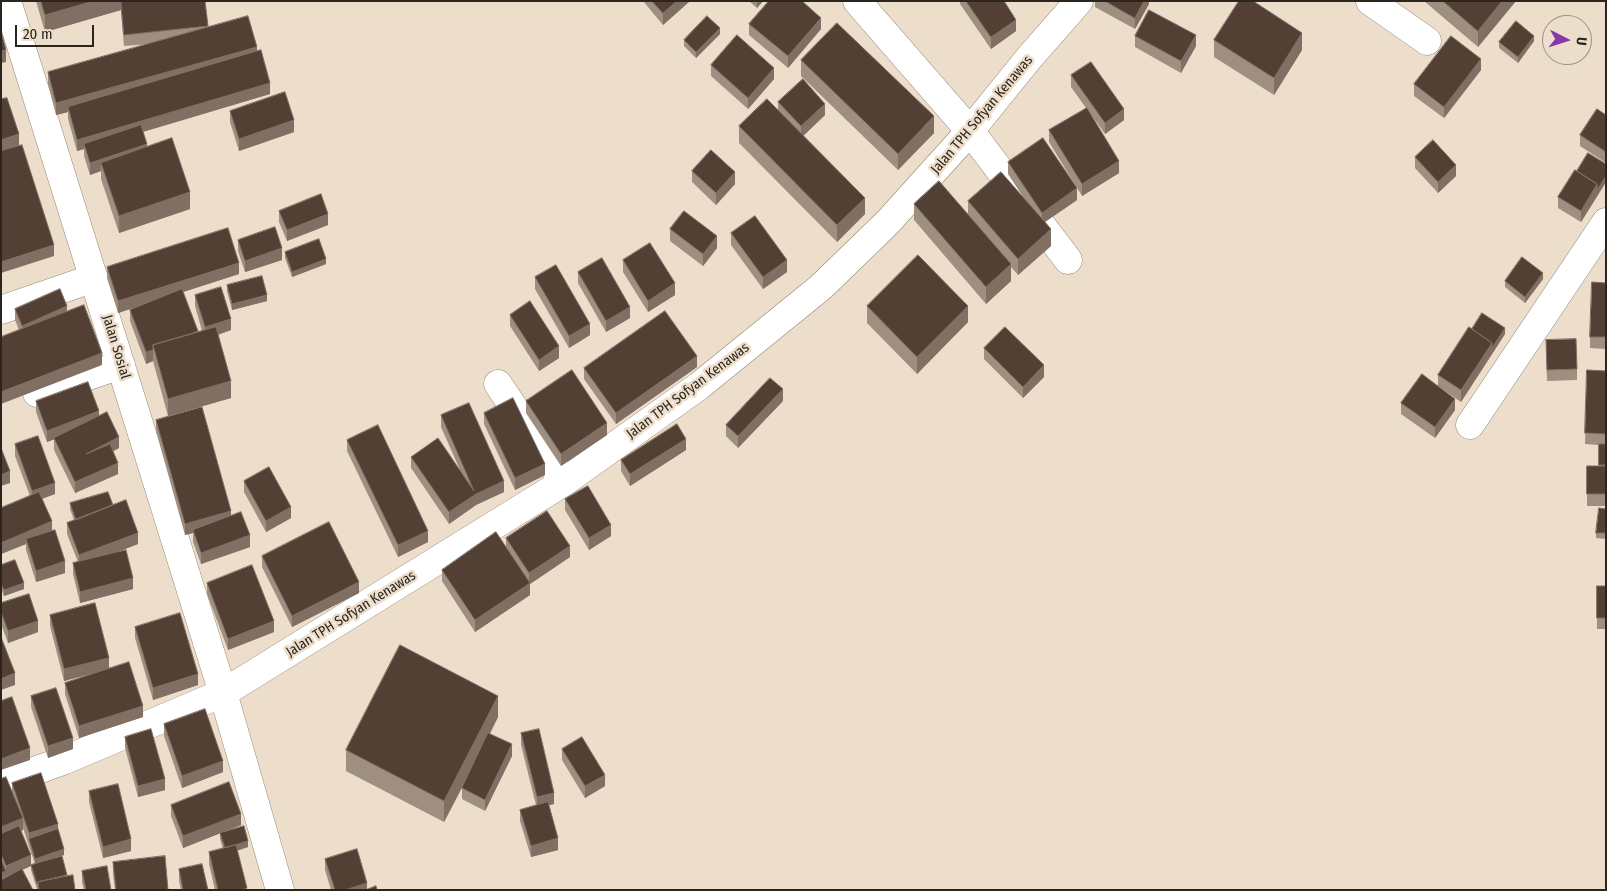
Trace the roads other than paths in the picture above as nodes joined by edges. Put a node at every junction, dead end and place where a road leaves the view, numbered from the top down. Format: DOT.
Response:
graph roads {
  1 [pos="7,1"];
  2 [pos="856,1"];
  3 [pos="1079,1"];
  4 [pos="1370,1"];
  5 [pos="1427,41"];
  6 [pos="970,131"];
  7 [pos="1606,222"];
  8 [pos="1068,260"];
  9 [pos="94,278"];
  10 [pos="1,310"];
  11 [pos="121,365"];
  12 [pos="498,384"];
  13 [pos="37,394"];
  14 [pos="1470,425"];
  15 [pos="564,482"];
  16 [pos="223,693"];
  17 [pos="1,783"];
  18 [pos="280,890"];
  1 -- 9 [label="street, Jalan Sosial"];
  2 -- 6 [label="street"];
  3 -- 6 [label="street, Jalan TPH Sofyan Kenawas"];
  4 -- 5 [label="street"];
  6 -- 8 [label="street"];
  6 -- 15 [label="street, Jalan TPH Sofyan Kenawas"];
  7 -- 14 [label="street"];
  9 -- 10 [label="street"];
  9 -- 11 [label="street, Jalan Sosial"];
  11 -- 13 [label="street"];
  11 -- 16 [label="street, Jalan Sosial"];
  12 -- 15 [label="street"];
  15 -- 16 [label="street, Jalan TPH Sofyan Kenawas"];
  16 -- 17 [label="street, Jalan TPH Sofyan Kenawas"];
  16 -- 18 [label="street, Jalan Sosial"];
}
